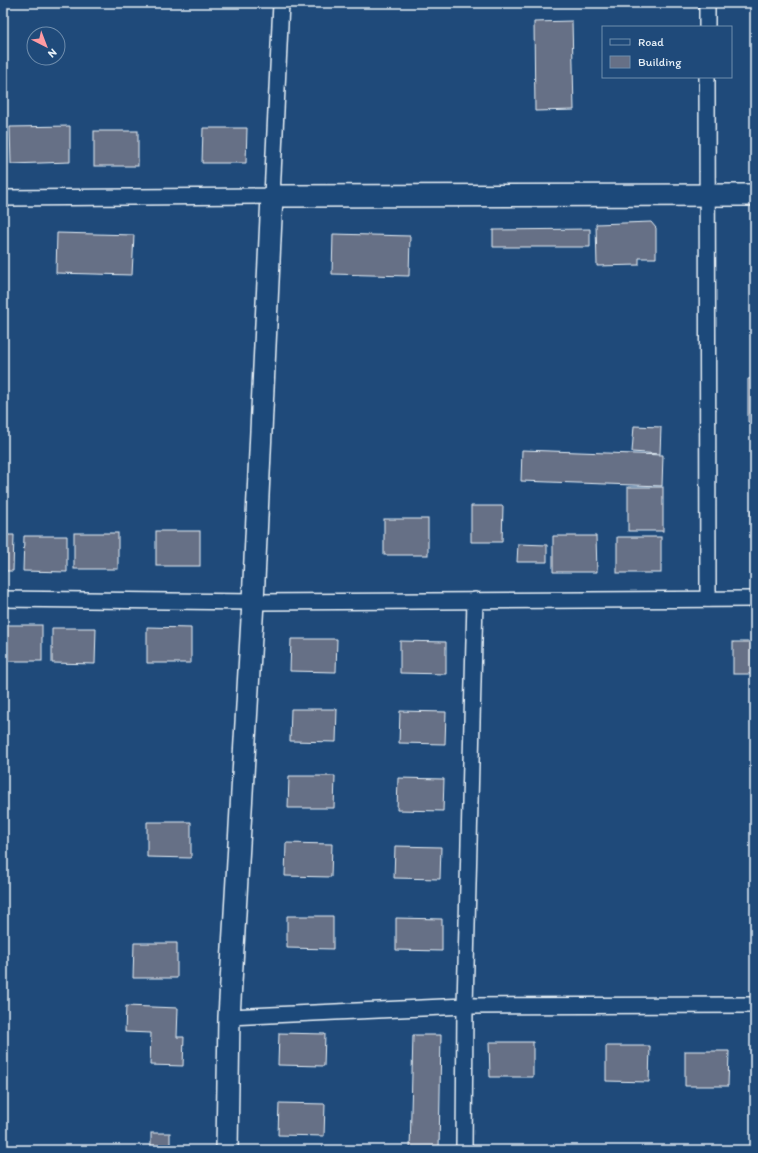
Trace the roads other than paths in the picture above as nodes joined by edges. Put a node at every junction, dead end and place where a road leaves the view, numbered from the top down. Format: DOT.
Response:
graph roads {
  1 [pos="281,3"];
  2 [pos="707,3"];
  3 [pos="707,26"];
  4 [pos="707,78"];
  5 [pos="707,195"];
  6 [pos="755,195"];
  7 [pos="272,196"];
  8 [pos="3,198"];
  9 [pos="3,599"];
  10 [pos="708,599"];
  11 [pos="755,599"];
  12 [pos="475,600"];
  13 [pos="253,602"];
  14 [pos="465,1006"];
  15 [pos="755,1006"];
  16 [pos="229,1017"];
  17 [pos="227,1150"];
  18 [pos="464,1150"];
  1 -- 7 [label="street"];
  2 -- 3 [label="street"];
  4 -- 5 [label="street"];
  5 -- 6 [label="street"];
  5 -- 7 [label="street"];
  5 -- 10 [label="street"];
  7 -- 8 [label="street"];
  7 -- 13 [label="street"];
  9 -- 13 [label="street"];
  10 -- 11 [label="street"];
  10 -- 12 [label="street"];
  12 -- 13 [label="street"];
  12 -- 14 [label="street"];
  13 -- 16 [label="street"];
  14 -- 15 [label="street"];
  14 -- 16 [label="street"];
  14 -- 18 [label="street"];
  16 -- 17 [label="street"];
}
